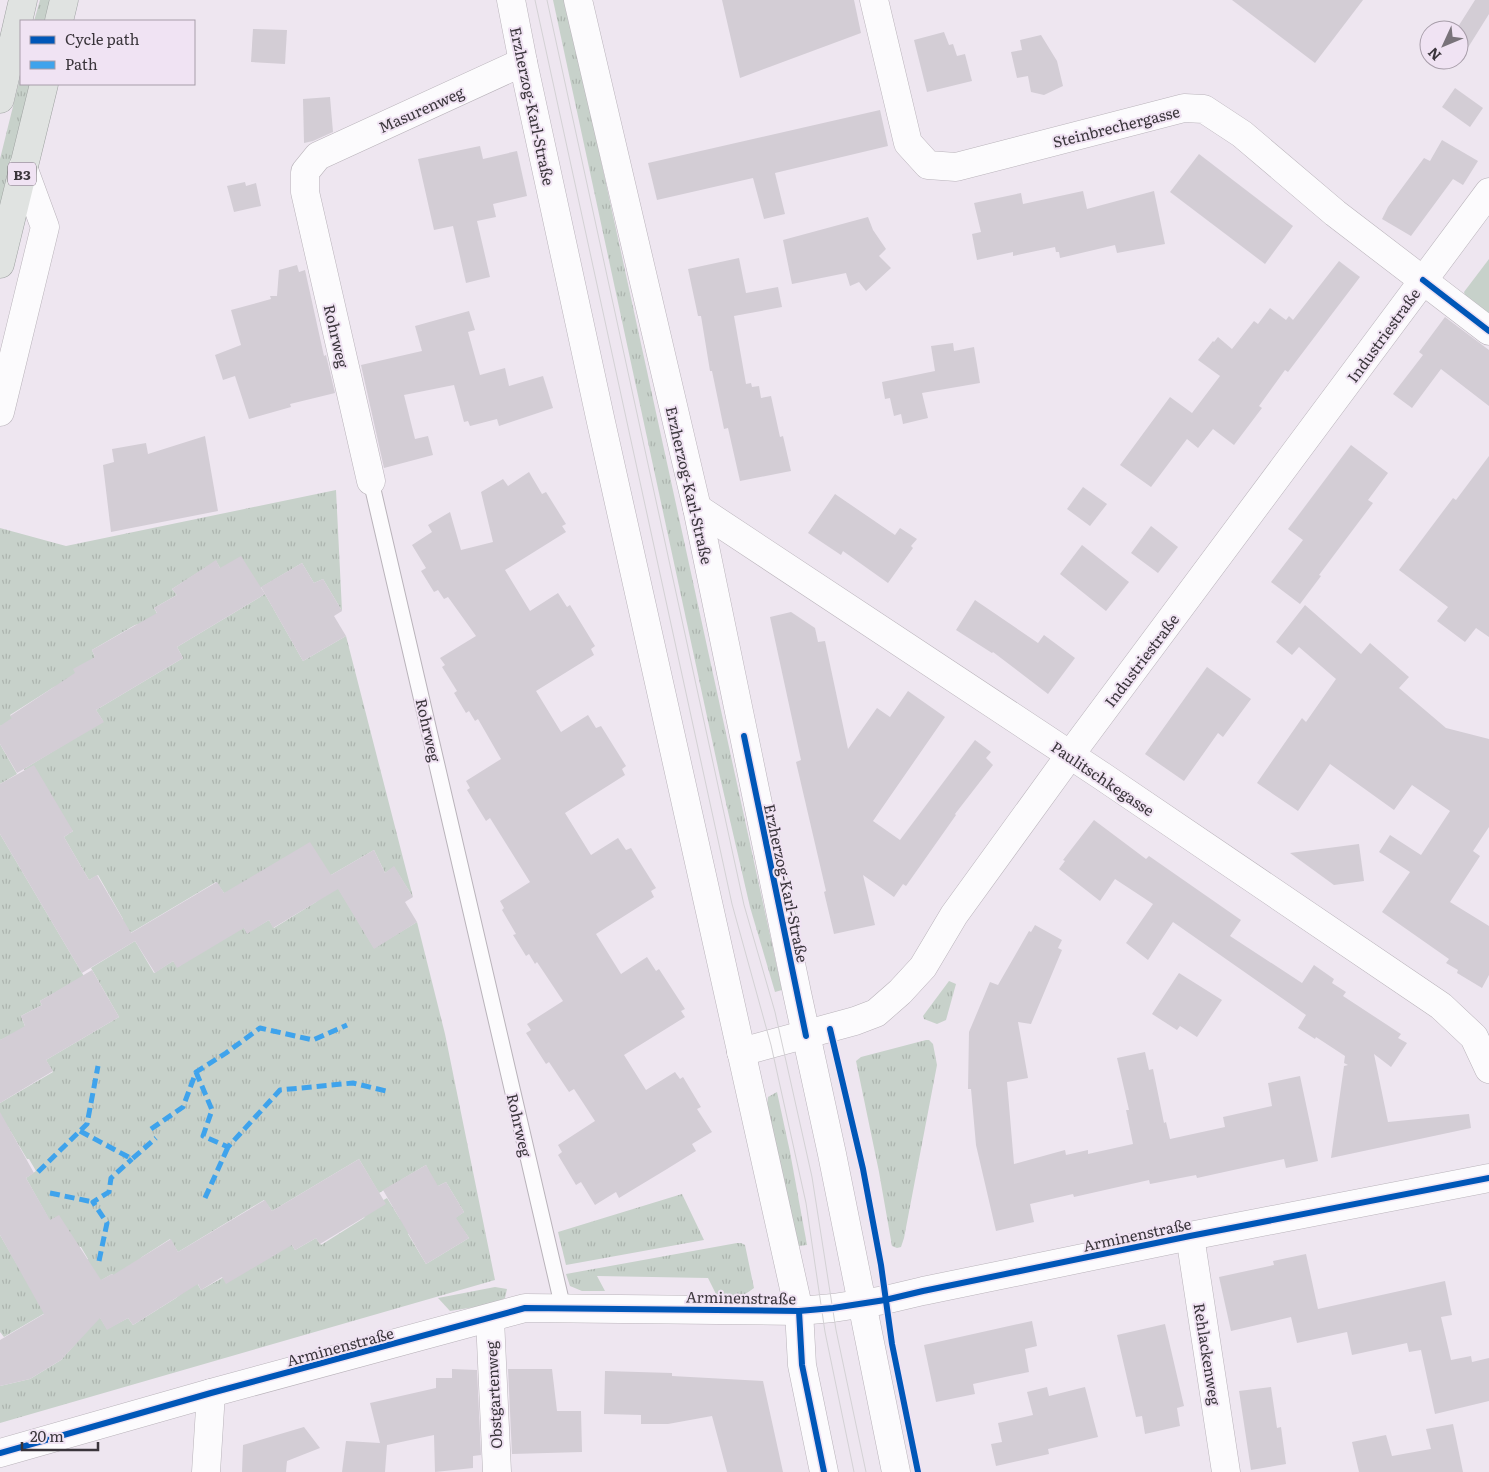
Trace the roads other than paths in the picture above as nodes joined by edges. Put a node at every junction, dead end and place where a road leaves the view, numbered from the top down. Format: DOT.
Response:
graph roads {
  1 [pos="23,0"];
  2 [pos="64,0"];
  3 [pos="511,0"];
  4 [pos="578,0"];
  5 [pos="874,0"];
  6 [pos="59,20"];
  7 [pos="523,62"];
  8 [pos="44,85"];
  9 [pos="0,99"];
  10 [pos="318,156"];
  11 [pos="24,167"];
  12 [pos="1489,192"];
  13 [pos="0,264"];
  14 [pos="1423,280"];
  15 [pos="1489,331"];
  16 [pos="0,412"];
  17 [pos="371,481"];
  18 [pos="697,508"];
  19 [pos="1070,755"];
  20 [pos="806,1036"];
  21 [pos="741,1052"];
  22 [pos="1489,1069"];
  23 [pos="1489,1178"];
  24 [pos="1190,1236"];
  25 [pos="862,1303"];
  26 [pos="563,1308"];
  27 [pos="799,1311"];
  28 [pos="490,1319"];
  29 [pos="211,1393"];
  30 [pos="0,1453"];
  31 [pos="206,1472"];
  32 [pos="497,1472"];
  33 [pos="824,1472"];
  34 [pos="896,1472"];
  35 [pos="1226,1472"];
  1 -- 9 [label="main road"];
  2 -- 6 [label="main road"];
  3 -- 7 [label="street, Erzherzog-Karl-Straße"];
  4 -- 18 [label="street, Erzherzog-Karl-Straße"];
  5 -- 14 [label="street, Steinbrechergasse"];
  7 -- 10 [label="street, Masurenweg"];
  7 -- 21 [label="street, Erzherzog-Karl-Straße"];
  8 -- 11 [label="main road, B3"];
  10 -- 17 [label="street, Rohrweg"];
  11 -- 13 [label="main road, B3"];
  11 -- 16 [label="street"];
  12 -- 14 [label="street, Industriestraße"];
  14 -- 15 [label="street, Steinbrechergasse"];
  14 -- 19 [label="street, Industriestraße"];
  17 -- 26 [label="lane, Rohrweg"];
  18 -- 19 [label="street, Paulitschkegasse"];
  18 -- 20 [label="street, Erzherzog-Karl-Straße"];
  19 -- 20 [label="street, Industriestraße"];
  19 -- 22 [label="street, Paulitschkegasse"];
  20 -- 21 [label="street, Industriestraße"];
  20 -- 25 [label="street, Erzherzog-Karl-Straße"];
  21 -- 27 [label="street, Erzherzog-Karl-Straße"];
  23 -- 24 [label="street, Arminenstraße"];
  24 -- 25 [label="street, Arminenstraße"];
  24 -- 35 [label="street, Rehlackenweg"];
  25 -- 27 [label="street, Arminenstraße"];
  25 -- 34 [label="street, Erzherzog-Karl-Straße"];
  26 -- 27 [label="street, Arminenstraße"];
  26 -- 28 [label="street, Arminenstraße"];
  27 -- 33 [label="street, Erzherzog-Karl-Straße"];
  28 -- 29 [label="street, Arminenstraße"];
  28 -- 32 [label="street, Obstgartenweg"];
  29 -- 30 [label="street, Arminenstraße"];
  29 -- 31 [label="street"];
}
